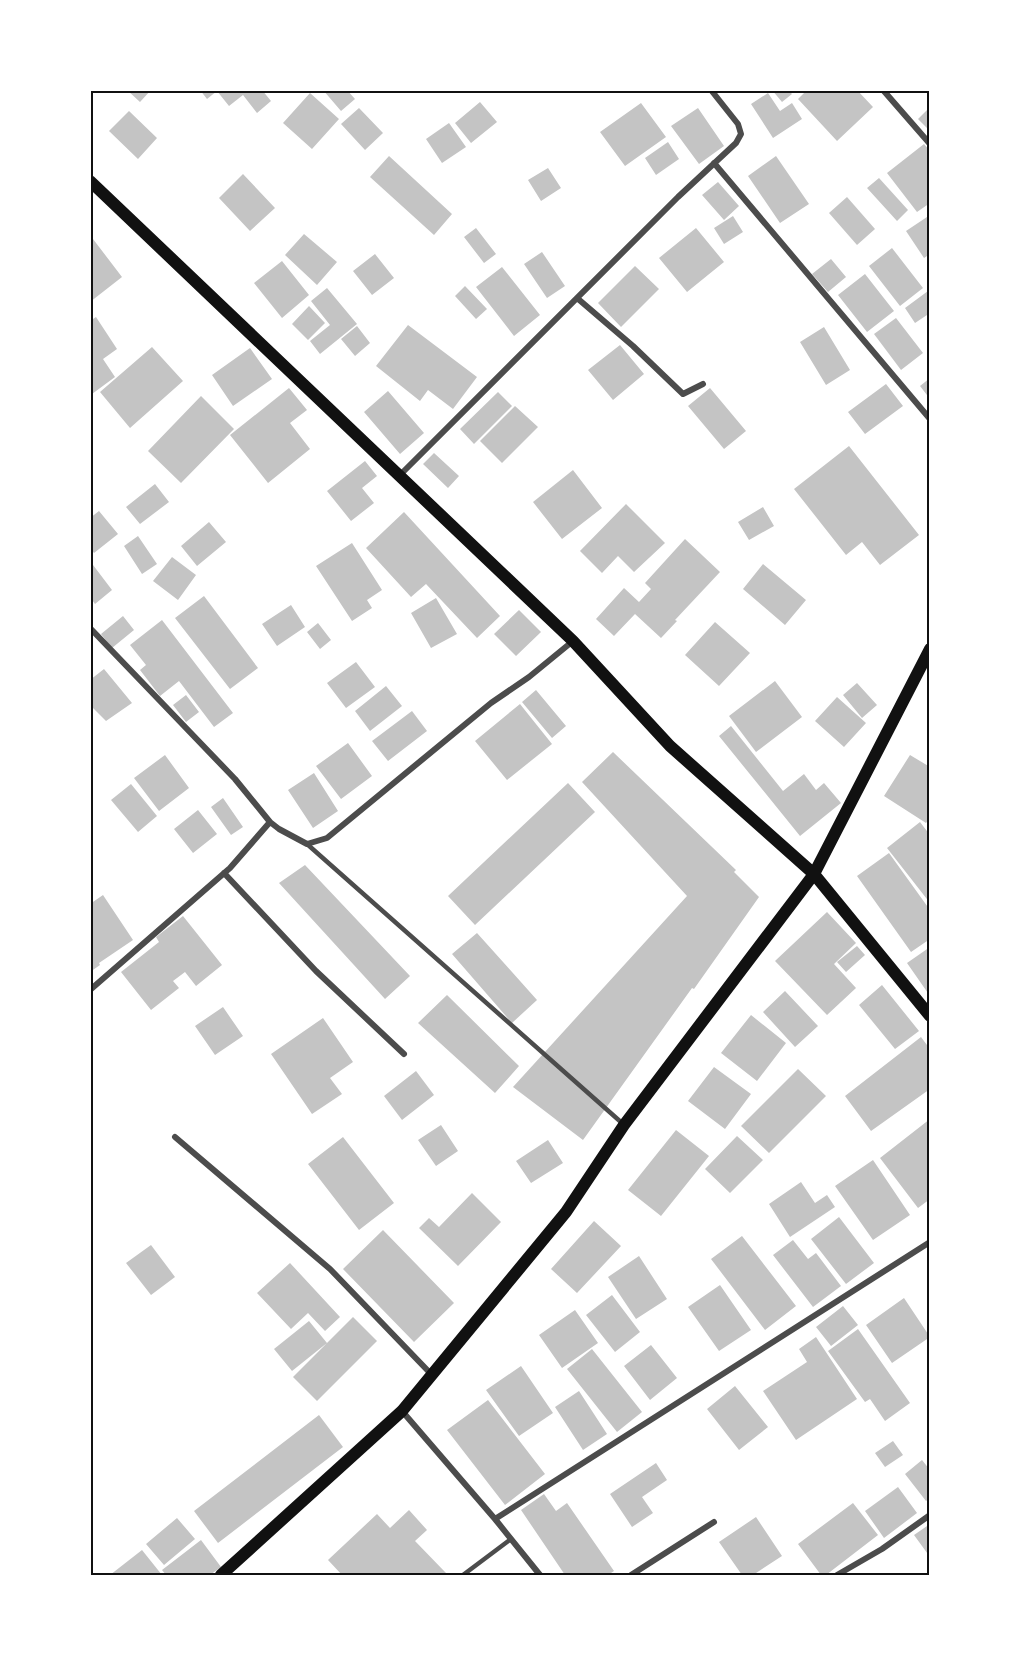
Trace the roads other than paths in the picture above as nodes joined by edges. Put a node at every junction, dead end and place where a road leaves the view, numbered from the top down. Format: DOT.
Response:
graph roads {
  1 [pos="711,90"];
  2 [pos="883,90"];
  3 [pos="930,144"];
  4 [pos="714,163"];
  5 [pos="90,181"];
  6 [pos="577,298"];
  7 [pos="703,384"];
  8 [pos="930,419"];
  9 [pos="399,476"];
  10 [pos="90,628"];
  11 [pos="573,641"];
  12 [pos="930,649"];
  13 [pos="270,822"];
  14 [pos="307,844"];
  15 [pos="224,873"];
  16 [pos="814,874"];
  17 [pos="90,990"];
  18 [pos="930,1016"];
  19 [pos="404,1054"];
  20 [pos="624,1125"];
  21 [pos="175,1137"];
  22 [pos="930,1242"];
  23 [pos="432,1375"];
  24 [pos="402,1411"];
  25 [pos="930,1515"];
  26 [pos="495,1519"];
  27 [pos="714,1522"];
  28 [pos="512,1539"];
  29 [pos="221,1575"];
  30 [pos="463,1575"];
  31 [pos="540,1575"];
  32 [pos="631,1575"];
  33 [pos="837,1575"];
  1 -- 4 [label="street"];
  2 -- 3 [label="street"];
  4 -- 6 [label="street"];
  4 -- 8 [label="street"];
  5 -- 9 [label="main road"];
  6 -- 7 [label="street"];
  6 -- 9 [label="street"];
  9 -- 11 [label="main road"];
  10 -- 13 [label="street"];
  11 -- 14 [label="street"];
  11 -- 16 [label="main road"];
  12 -- 16 [label="main road"];
  13 -- 14 [label="street"];
  13 -- 15 [label="street"];
  14 -- 20 [label="lane"];
  15 -- 17 [label="street"];
  15 -- 19 [label="street"];
  16 -- 18 [label="main road"];
  16 -- 20 [label="main road"];
  20 -- 23 [label="main road"];
  21 -- 23 [label="street"];
  22 -- 26 [label="street"];
  23 -- 24 [label="main road"];
  24 -- 26 [label="street"];
  24 -- 29 [label="main road"];
  25 -- 33 [label="street"];
  26 -- 28 [label="street"];
  27 -- 32 [label="street"];
  28 -- 30 [label="lane"];
  28 -- 31 [label="street"];
}
